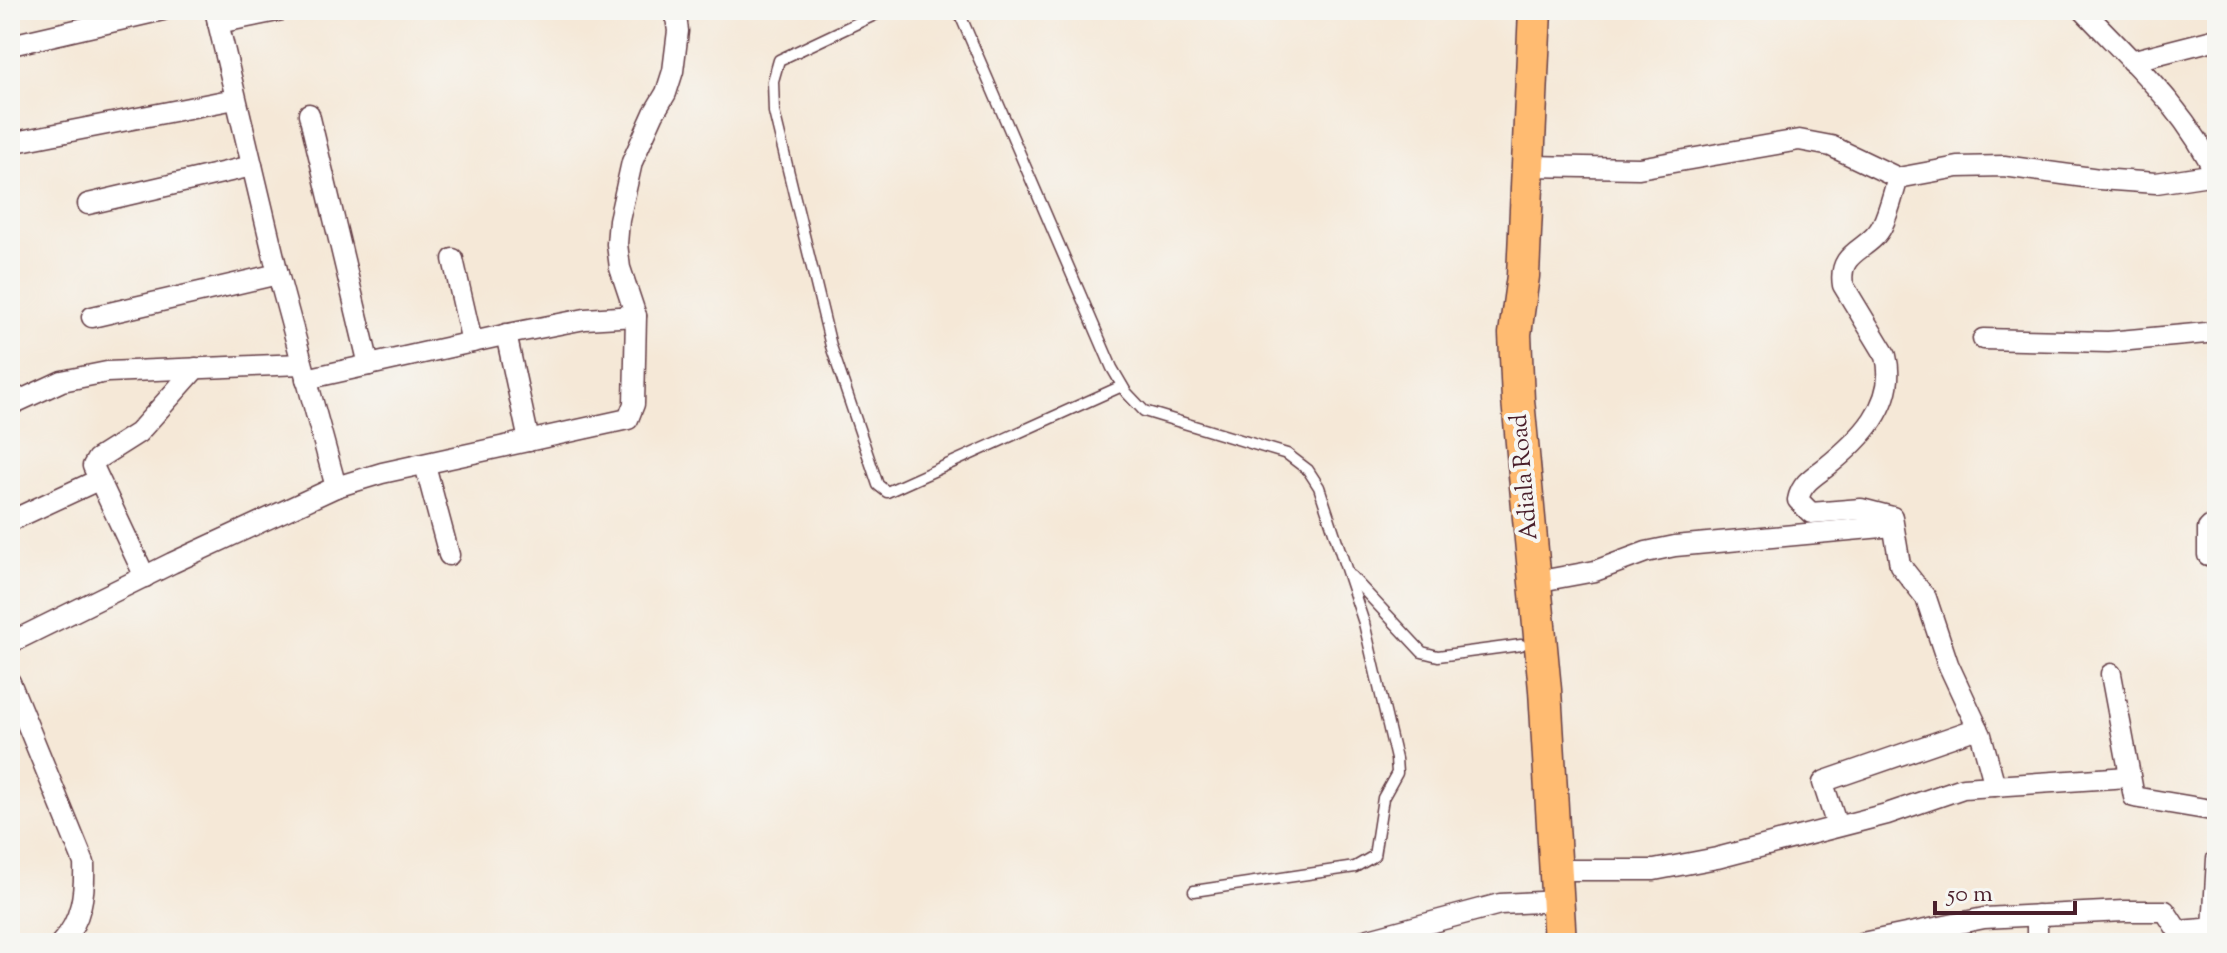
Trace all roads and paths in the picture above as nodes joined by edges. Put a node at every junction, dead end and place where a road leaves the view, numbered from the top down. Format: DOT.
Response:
graph roads {
  1 [pos="163,10"];
  2 [pos="282,10"];
  3 [pos="675,10"];
  4 [pos="885,10"];
  5 [pos="958,10"];
  6 [pos="1515,10"];
  7 [pos="1535,10"];
  8 [pos="2083,10"];
  9 [pos="217,17"];
  10 [pos="2217,39"];
  11 [pos="11,45"];
  12 [pos="2131,61"];
  13 [pos="235,99"];
  14 [pos="309,114"];
  15 [pos="10,143"];
  16 [pos="2210,145"];
  17 [pos="252,166"];
  18 [pos="1529,166"];
  19 [pos="2216,176"];
  20 [pos="1898,178"];
  21 [pos="88,204"];
  22 [pos="453,259"];
  23 [pos="278,274"];
  24 [pos="636,316"];
  25 [pos="92,317"];
  26 [pos="2217,332"];
  27 [pos="506,334"];
  28 [pos="1983,339"];
  29 [pos="472,342"];
  30 [pos="369,365"];
  31 [pos="196,368"];
  32 [pos="304,371"];
  33 [pos="1122,386"];
  34 [pos="10,405"];
  35 [pos="529,441"];
  36 [pos="425,465"];
  37 [pos="98,480"];
  38 [pos="336,487"];
  39 [pos="10,521"];
  40 [pos="1893,526"];
  41 [pos="2217,526"];
  42 [pos="449,555"];
  43 [pos="2208,555"];
  44 [pos="1347,571"];
  45 [pos="145,577"];
  46 [pos="1535,582"];
  47 [pos="10,643"];
  48 [pos="1521,645"];
  49 [pos="2111,674"];
  50 [pos="10,682"];
  51 [pos="1978,728"];
  52 [pos="2128,777"];
  53 [pos="1995,786"];
  54 [pos="2217,811"];
  55 [pos="1837,826"];
  56 [pos="2217,859"];
  57 [pos="1194,891"];
  58 [pos="1551,891"];
  59 [pos="2037,915"];
  60 [pos="2215,928"];
  61 [pos="61,943"];
  62 [pos="1354,943"];
  63 [pos="1540,943"];
  64 [pos="1560,943"];
  65 [pos="1862,943"];
  66 [pos="2037,943"];
  1 -- 11 [label="street"];
  2 -- 9 [label="street"];
  3 -- 24 [label="street"];
  4 -- 33 [label="lane"];
  5 -- 33 [label="lane"];
  6 -- 48 [label="main road, Adiala Road"];
  7 -- 18 [label="main road, Adiala Road"];
  8 -- 12 [label="street"];
  9 -- 13 [label="street"];
  10 -- 12 [label="street"];
  12 -- 16 [label="street"];
  13 -- 15 [label="street"];
  13 -- 17 [label="street"];
  14 -- 30 [label="street"];
  16 -- 19 [label="street"];
  17 -- 21 [label="street"];
  17 -- 23 [label="street"];
  18 -- 20 [label="street"];
  18 -- 46 [label="main road, Adiala Road"];
  19 -- 20 [label="street"];
  20 -- 40 [label="street"];
  22 -- 29 [label="street"];
  23 -- 25 [label="street"];
  23 -- 32 [label="street"];
  24 -- 27 [label="street"];
  24 -- 35 [label="street"];
  26 -- 28 [label="street"];
  27 -- 29 [label="street"];
  27 -- 35 [label="street"];
  29 -- 30 [label="street"];
  30 -- 32 [label="street"];
  31 -- 32 [label="street"];
  31 -- 34 [label="street"];
  31 -- 37 [label="street"];
  32 -- 38 [label="street"];
  33 -- 44 [label="lane"];
  35 -- 36 [label="street"];
  36 -- 38 [label="street"];
  36 -- 42 [label="street"];
  37 -- 39 [label="street"];
  37 -- 45 [label="street"];
  38 -- 45 [label="street"];
  40 -- 46 [label="street"];
  40 -- 51 [label="street"];
  41 -- 43 [label="street"];
  44 -- 48 [label="lane"];
  44 -- 57 [label="lane"];
  45 -- 47 [label="street"];
  46 -- 58 [label="main road, Adiala Road"];
  48 -- 58 [label="main road, Adiala Road"];
  49 -- 52 [label="street"];
  50 -- 61 [label="street"];
  51 -- 53 [label="street"];
  51 -- 55 [label="street"];
  52 -- 53 [label="street"];
  52 -- 54 [label="street"];
  53 -- 55 [label="street"];
  55 -- 58 [label="street"];
  56 -- 60 [label="street"];
  58 -- 62 [label="street"];
  58 -- 63 [label="main road, Adiala Road"];
  58 -- 64 [label="main road, Adiala Road"];
  59 -- 60 [label="street"];
  59 -- 65 [label="street"];
  59 -- 66 [label="street"];
}
